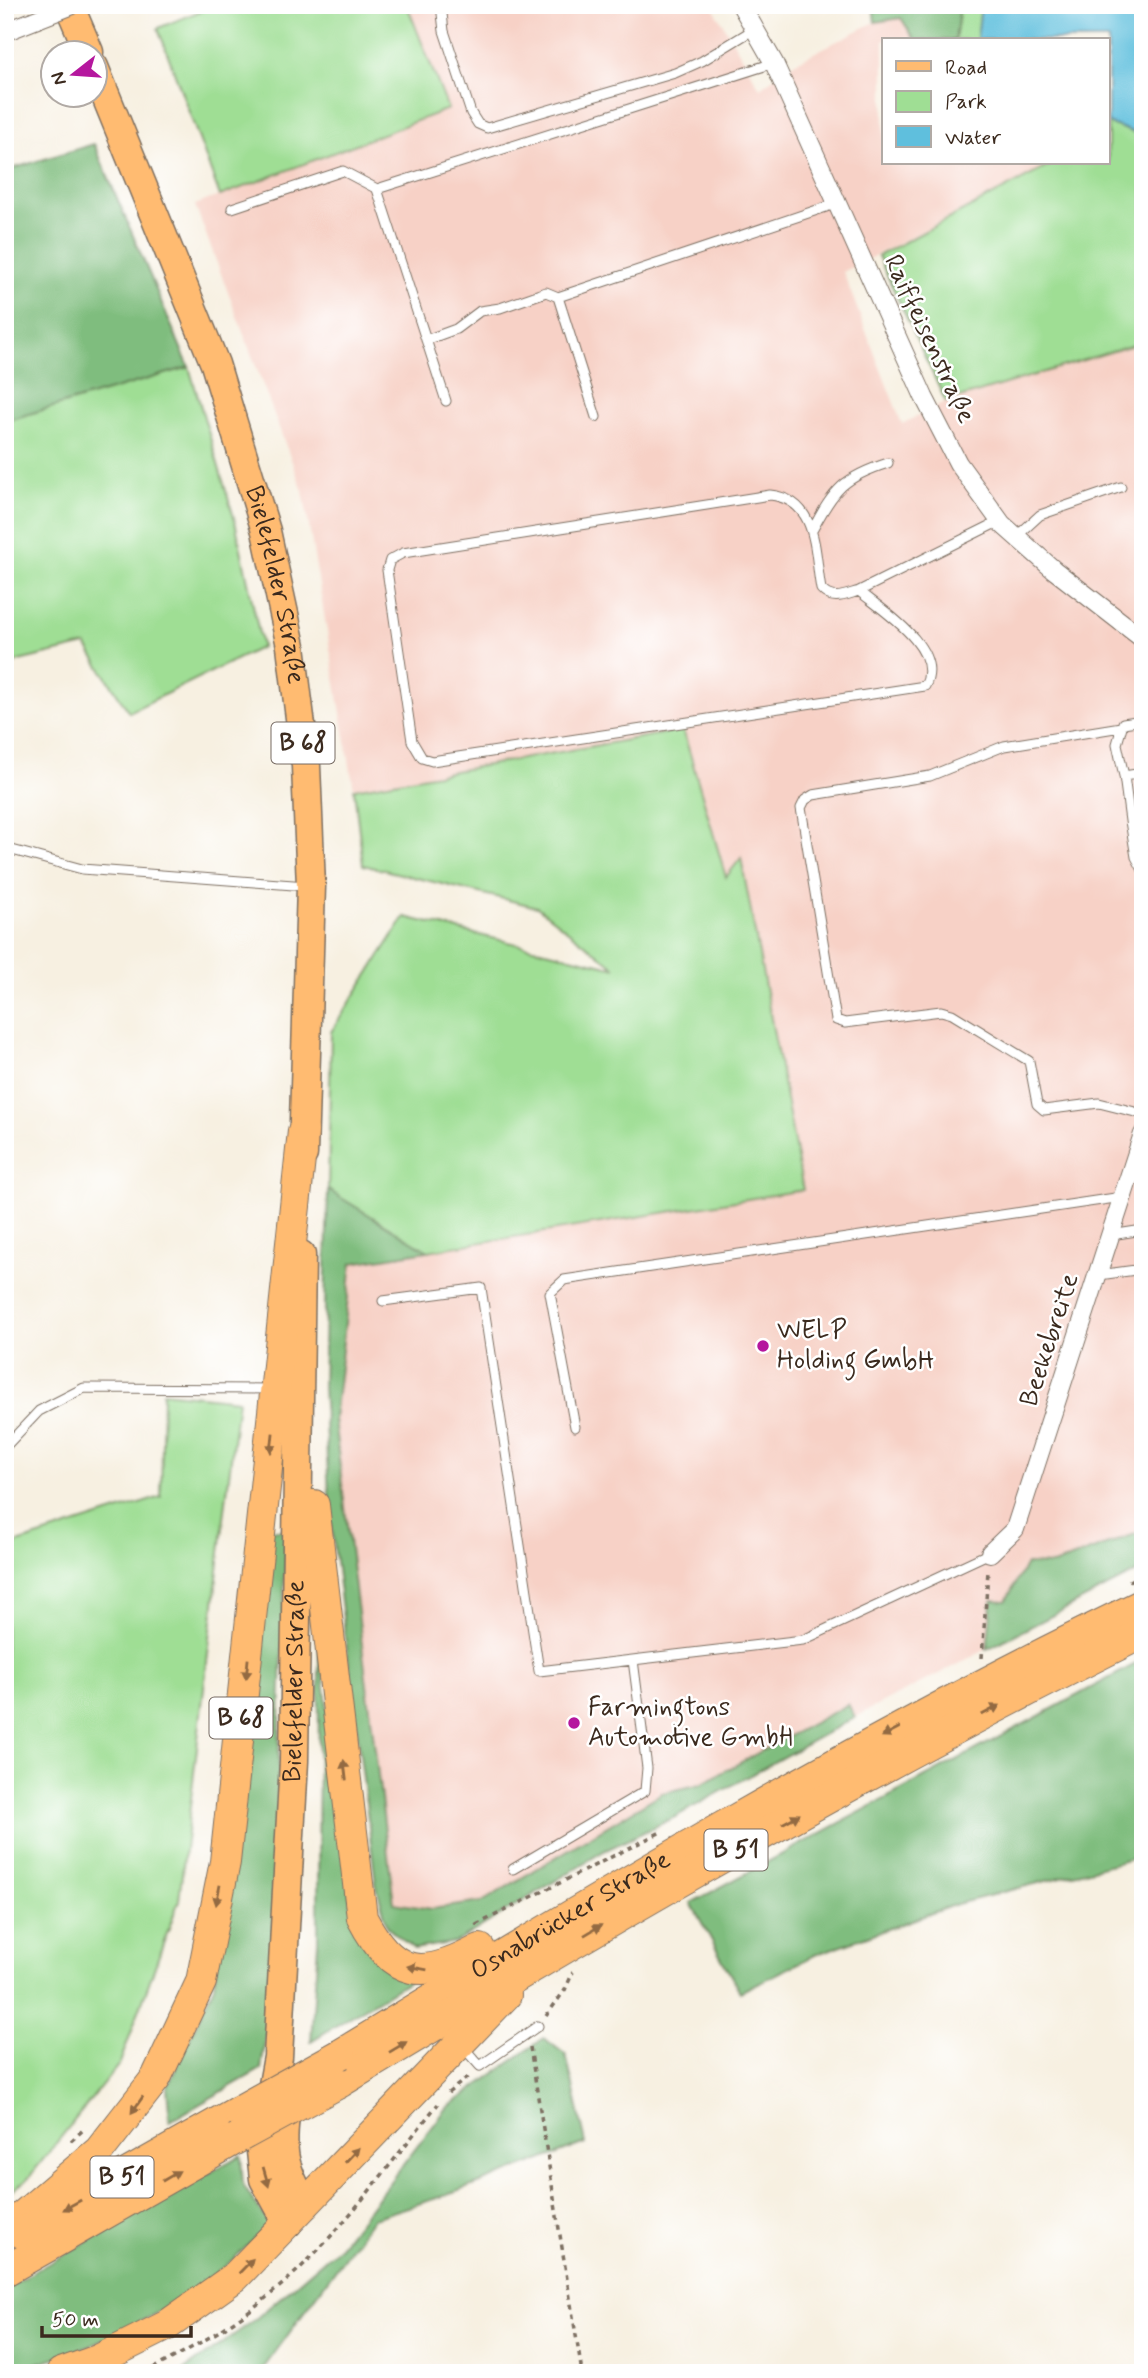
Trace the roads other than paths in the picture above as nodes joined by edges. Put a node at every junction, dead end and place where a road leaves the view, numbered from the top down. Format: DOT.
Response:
graph roads {
  1 [pos="71,5"];
  2 [pos="441,5"];
  3 [pos="741,5"];
  4 [pos="756,28"];
  5 [pos="6,32"];
  6 [pos="84,38"];
  7 [pos="774,63"];
  8 [pos="108,101"];
  9 [pos="377,189"];
  10 [pos="838,203"];
  11 [pos="232,208"];
  12 [pos="558,297"];
  13 [pos="426,340"];
  14 [pos="446,401"];
  15 [pos="596,417"];
  16 [pos="888,463"];
  17 [pos="1121,487"];
  18 [pos="1000,521"];
  19 [pos="813,529"];
  20 [pos="1016,537"];
  21 [pos="859,591"];
  22 [pos="1143,639"];
  23 [pos="1143,720"];
  24 [pos="1121,727"];
  25 [pos="1143,773"];
  26 [pos="1124,776"];
  27 [pos="1130,821"];
  28 [pos="1143,826"];
  29 [pos="5,854"];
  30 [pos="1143,870"];
  31 [pos="311,886"];
  32 [pos="1143,1114"];
  33 [pos="303,1132"];
  34 [pos="1141,1142"];
  35 [pos="1123,1197"];
  36 [pos="1143,1230"];
  37 [pos="1111,1235"];
  38 [pos="1143,1269"];
  39 [pos="1099,1275"];
  40 [pos="383,1301"];
  41 [pos="277,1389"];
  42 [pos="575,1427"];
  43 [pos="5,1447"];
  44 [pos="314,1505"];
  45 [pos="990,1553"];
  46 [pos="1143,1594"];
  47 [pos="1143,1604"];
  48 [pos="1143,1633"];
  49 [pos="1038,1654"];
  50 [pos="633,1660"];
  51 [pos="513,1869"];
  52 [pos="550,1926"];
  53 [pos="537,1963"];
  54 [pos="538,2026"];
  55 [pos="459,2043"];
  56 [pos="340,2068"];
  57 [pos="237,2125"];
  58 [pos="297,2214"];
  59 [pos="5,2231"];
  60 [pos="5,2242"];
  61 [pos="5,2271"];
  62 [pos="61,2373"];
  1 -- 5 [label="street, bridge"];
  1 -- 6 [label="main road"];
  2 -- 4 [label="lane"];
  3 -- 4 [label="street, Raiffeisenstraße"];
  4 -- 7 [label="street, Raiffeisenstraße"];
  7 -- 9 [label="lane"];
  7 -- 10 [label="street, Raiffeisenstraße"];
  8 -- 31 [label="main road, Bielefelder Straße / B 68"];
  9 -- 11 [label="lane"];
  9 -- 13 [label="lane"];
  10 -- 12 [label="lane"];
  10 -- 18 [label="street, Raiffeisenstraße"];
  12 -- 13 [label="lane"];
  12 -- 15 [label="lane"];
  13 -- 14 [label="lane"];
  16 -- 19 [label="lane"];
  17 -- 20 [label="lane"];
  18 -- 20 [label="street, Raiffeisenstraße"];
  18 -- 21 [label="lane"];
  19 -- 21 [label="lane"];
  19 -- 21 [label="lane"];
  20 -- 22 [label="street, Raiffeisenstraße"];
  23 -- 24 [label="lane"];
  24 -- 26 [label="lane"];
  24 -- 32 [label="lane"];
  25 -- 26 [label="lane"];
  26 -- 27 [label="lane"];
  27 -- 28 [label="lane"];
  27 -- 30 [label="lane"];
  29 -- 31 [label="lane"];
  31 -- 33 [label="main road, Bielefelder Straße / B 68"];
  33 -- 41 [label="highway, B 68"];
  33 -- 44 [label="main road, Bielefelder Straße / B 68"];
  33 -- 58 [label="main road, Bielefelder Straße / B 68, one-way"];
  34 -- 35 [label="street, Beekebreite"];
  35 -- 37 [label="street, Beekebreite"];
  35 -- 42 [label="lane"];
  36 -- 37 [label="lane"];
  37 -- 39 [label="street, Beekebreite"];
  38 -- 39 [label="lane"];
  39 -- 45 [label="street, Beekebreite"];
  40 -- 50 [label="lane"];
  41 -- 43 [label="lane"];
  41 -- 59 [label="highway, B 68, one-way"];
  52 -- 44 [label="highway, B 68, one-way"];
  44 -- 58 [label="main road, Bielefelder Straße / B 68"];
  45 -- 50 [label="lane"];
  46 -- 49 [label="highway"];
  47 -- 49 [label="highway, Osnabrücker Straße / B 51"];
  53 -- 48 [label="highway, Osnabrücker Straße / B 51, one-way"];
  49 -- 52 [label="highway, Osnabrücker Straße / B 51, one-way"];
  50 -- 51 [label="lane"];
  52 -- 56 [label="highway, Osnabrücker Straße / B 51"];
  53 -- 55 [label="highway"];
  56 -- 53 [label="highway, Osnabrücker Straße / B 51, one-way"];
  54 -- 55 [label="lane"];
  58 -- 55 [label="highway, one-way"];
  56 -- 57 [label="highway, Osnabrücker Straße / B 51, bridge"];
  57 -- 60 [label="highway, Osnabrücker Straße / B 51, one-way"];
  61 -- 57 [label="highway, Osnabrücker Straße / B 51, one-way"];
  62 -- 58 [label="highway, one-way"];
}
